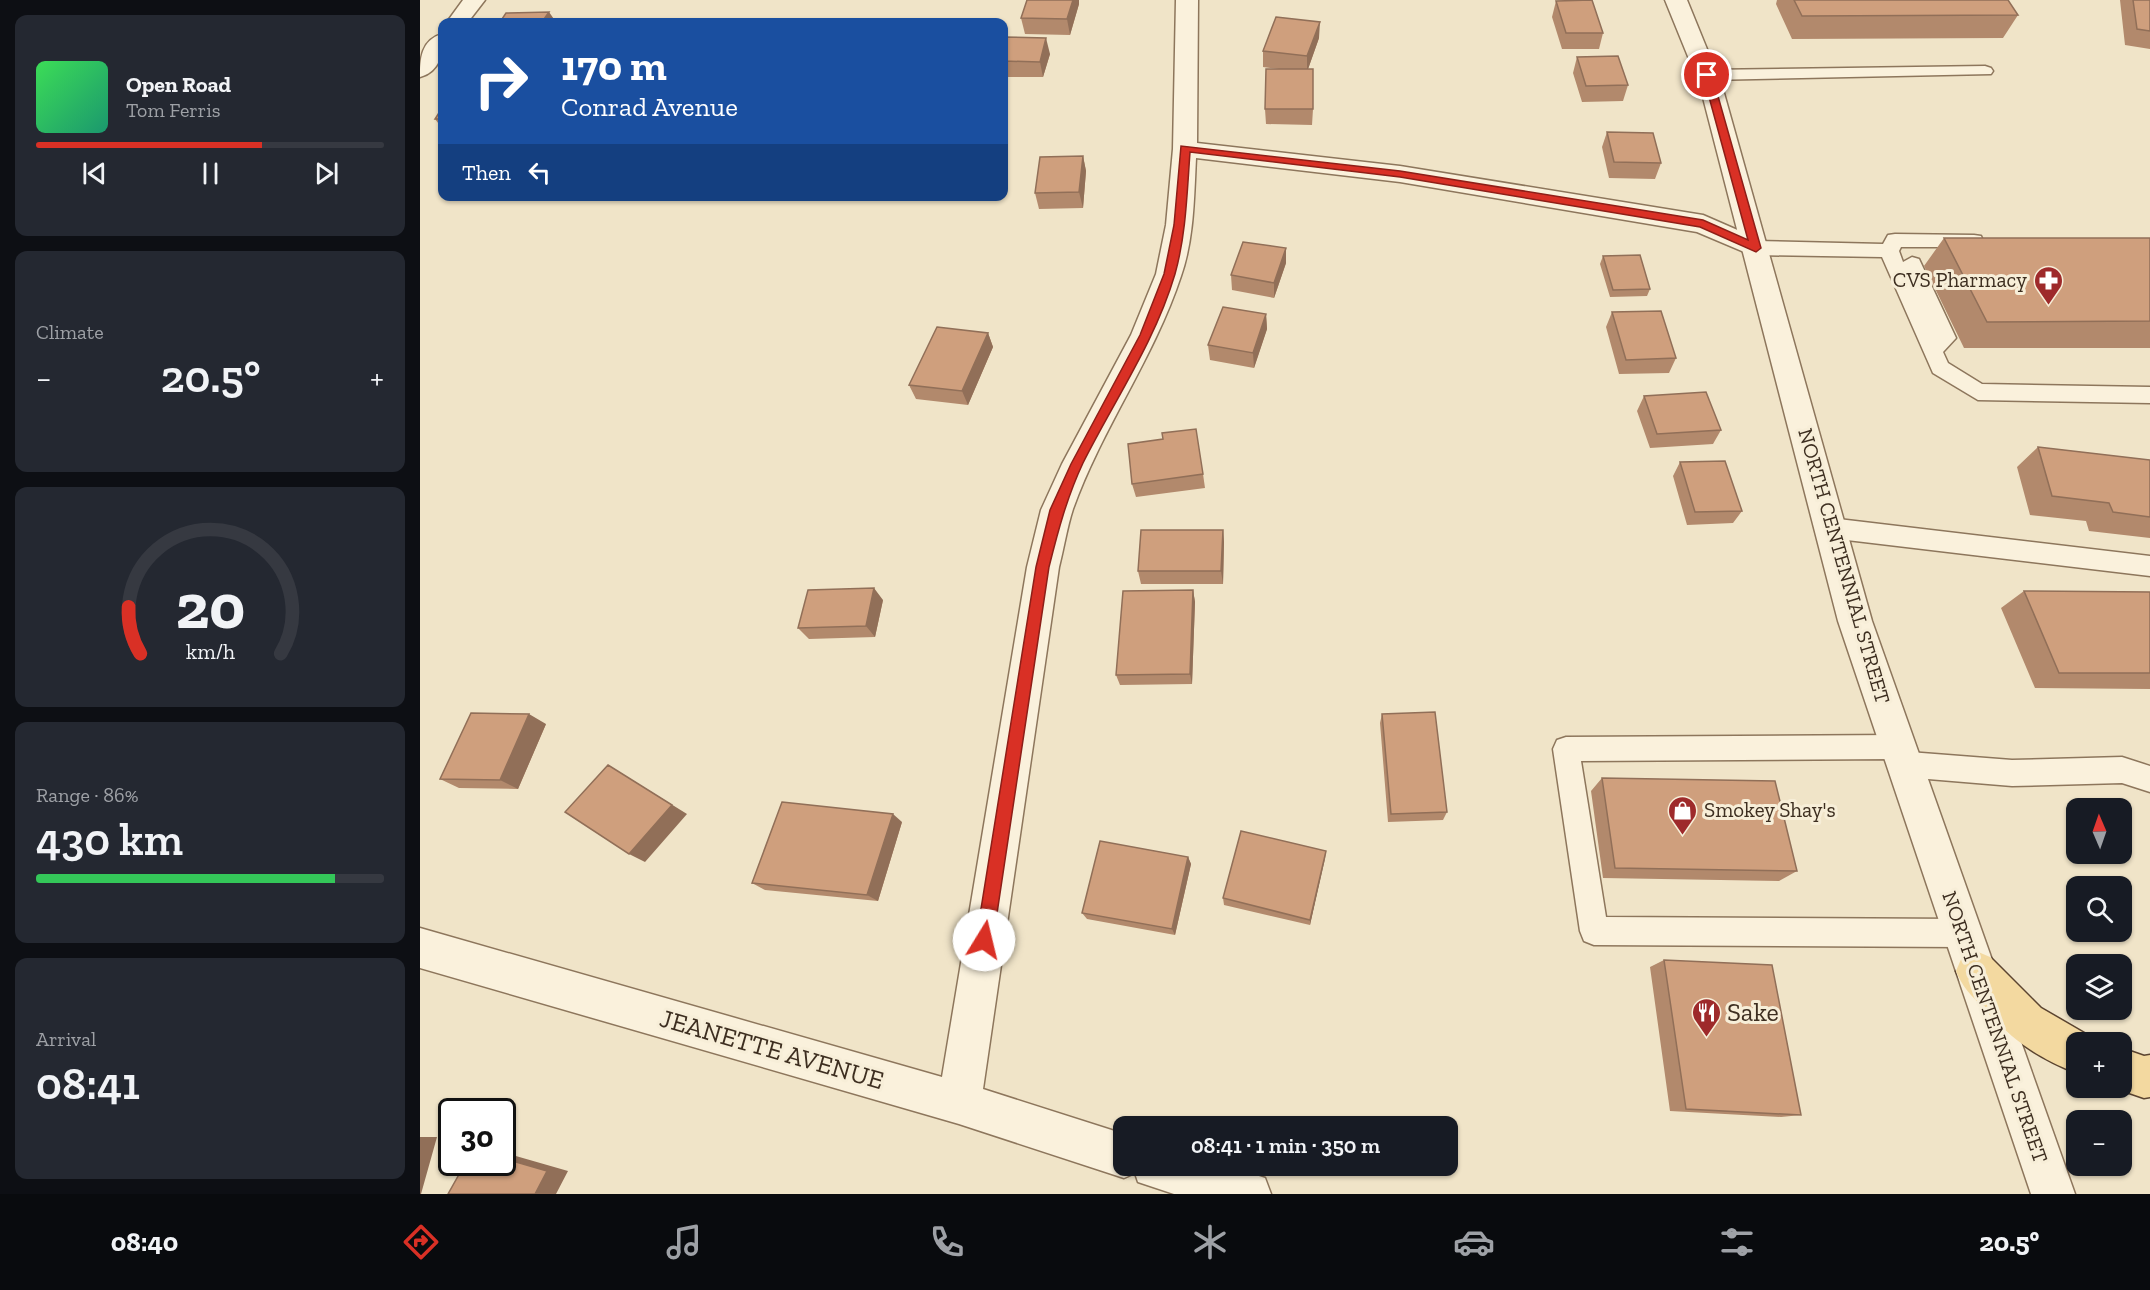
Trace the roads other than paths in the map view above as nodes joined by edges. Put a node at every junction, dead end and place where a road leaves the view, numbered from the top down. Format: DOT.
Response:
graph roads {
  1 [pos="474,0"];
  2 [pos="1187,0"];
  3 [pos="1676,0"];
  4 [pos="460,18"];
  5 [pos="438,46"];
  6 [pos="420,70"];
  7 [pos="1984,71"];
  8 [pos="1707,75"];
  9 [pos="1185,149"];
  10 [pos="1988,241"];
  11 [pos="1756,248"];
  12 [pos="1890,253"];
  13 [pos="2150,395"];
  14 [pos="1830,528"];
  15 [pos="2150,566"];
  16 [pos="1901,756"];
  17 [pos="2150,779"];
  18 [pos="1962,933"];
  19 [pos="420,948"];
  20 [pos="1976,971"];
  21 [pos="2066,1046"];
  22 [pos="2132,1073"];
  23 [pos="2150,1076"];
  24 [pos="959,1103"];
  25 [pos="1113,1152"];
  26 [pos="1163,1177"];
  27 [pos="1249,1194"];
  28 [pos="2053,1194"];
  1 -- 4 [label="street"];
  2 -- 9 [label="street"];
  3 -- 8 [label="street, NORTH CENTENNIAL STREET"];
  5 -- 6 [label="street"];
  7 -- 8 [label="lane"];
  8 -- 11 [label="street, NORTH CENTENNIAL STREET"];
  9 -- 11 [label="street"];
  9 -- 24 [label="street"];
  10 -- 12 [label="lane"];
  11 -- 12 [label="lane"];
  11 -- 14 [label="street, NORTH CENTENNIAL STREET"];
  12 -- 13 [label="lane"];
  14 -- 15 [label="lane"];
  14 -- 16 [label="street, NORTH CENTENNIAL STREET"];
  16 -- 17 [label="lane"];
  16 -- 18 [label="street, NORTH CENTENNIAL STREET"];
  16 -- 18 [label="lane"];
  18 -- 20 [label="street, NORTH CENTENNIAL STREET"];
  19 -- 24 [label="street, JEANETTE AVENUE"];
  20 -- 21 [label="main road"];
  20 -- 28 [label="street, NORTH CENTENNIAL STREET"];
  22 -- 23 [label="main road"];
  24 -- 25 [label="street, JEANETTE AVENUE"];
  26 -- 27 [label="street"];
}
